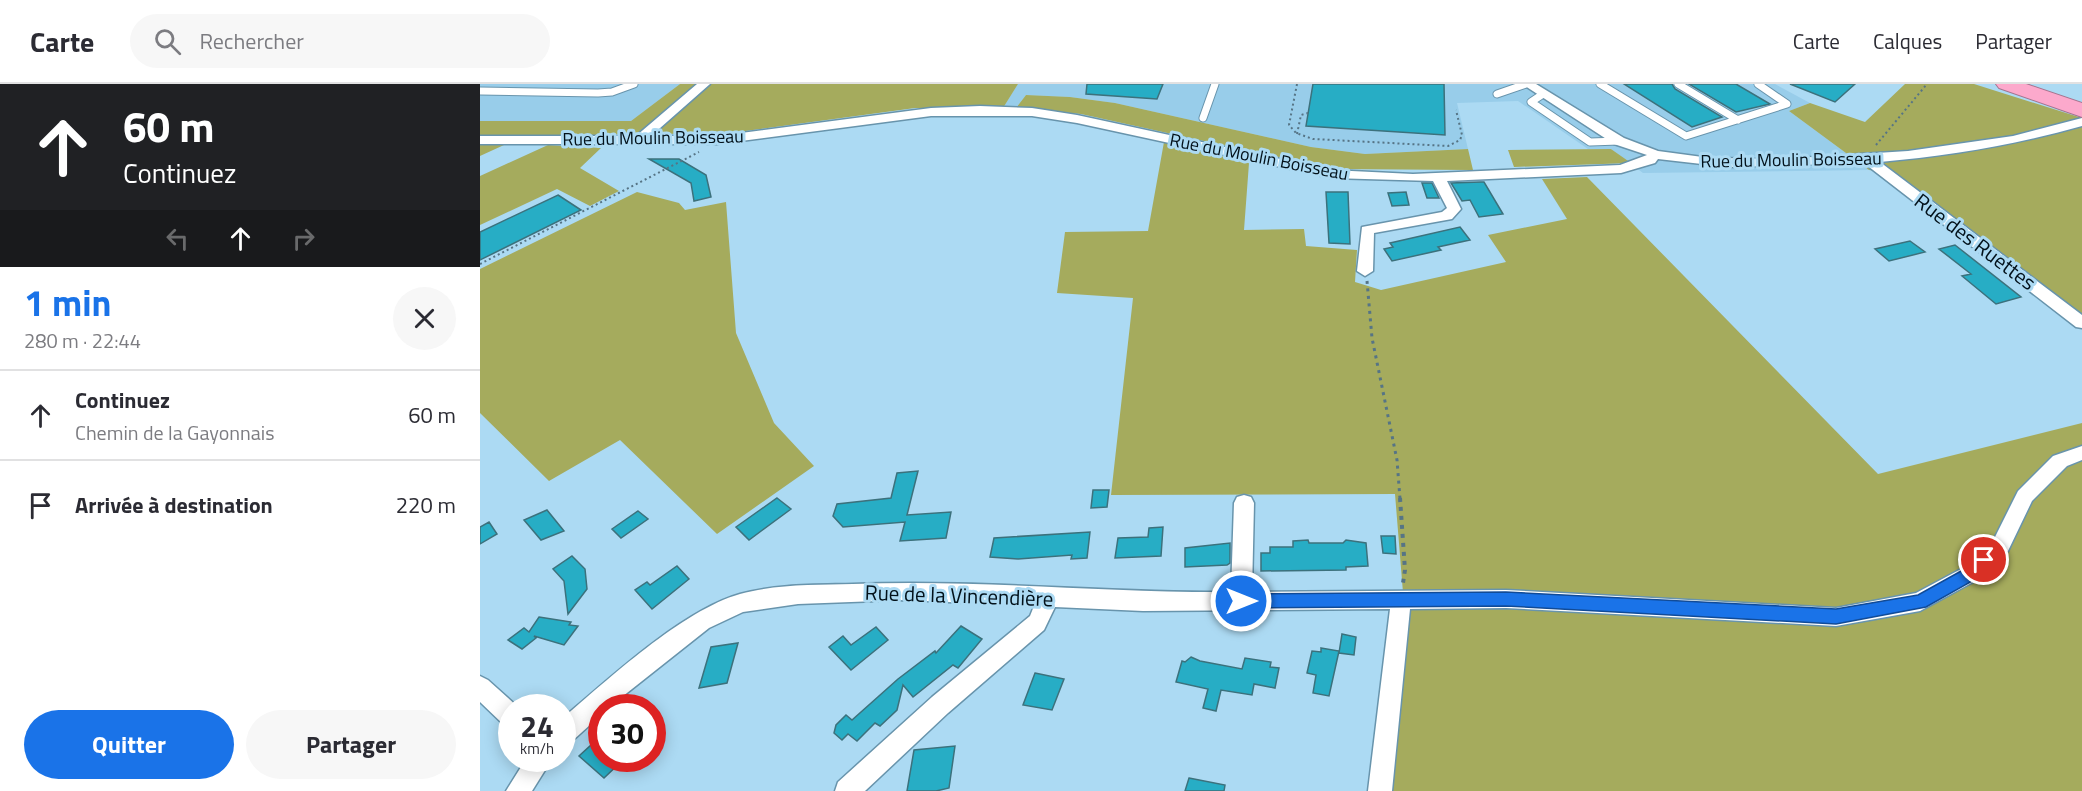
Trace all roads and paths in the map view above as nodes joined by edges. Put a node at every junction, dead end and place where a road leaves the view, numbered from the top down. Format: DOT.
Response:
graph roads {
  1 [pos="634,84"];
  2 [pos="704,84"];
  3 [pos="1215,84"];
  4 [pos="1297,84"];
  5 [pos="1527,84"];
  6 [pos="1600,84"];
  7 [pos="1678,84"];
  8 [pos="1758,84"];
  9 [pos="1927,84"];
  10 [pos="2006,84"];
  11 [pos="2033,84"];
  12 [pos="480,92"];
  13 [pos="1497,94"];
  14 [pos="2082,100"];
  15 [pos="1456,110"];
  16 [pos="1308,113"];
  17 [pos="1203,118"];
  18 [pos="2078,119"];
  19 [pos="1738,120"];
  20 [pos="1297,134"];
  21 [pos="480,140"];
  22 [pos="639,140"];
  23 [pos="718,140"];
  24 [pos="1655,154"];
  25 [pos="1869,160"];
  26 [pos="1438,177"];
  27 [pos="480,264"];
  28 [pos="1365,271"];
  29 [pos="2082,323"];
  30 [pos="2082,453"];
  31 [pos="1244,503"];
  32 [pos="1048,598"];
  33 [pos="1401,600"];
  34 [pos="1241,601"];
  35 [pos="480,687"];
  36 [pos="498,704"];
  37 [pos="576,722"];
  38 [pos="531,772"];
  39 [pos="518,791"];
  40 [pos="847,791"];
  41 [pos="1380,791"];
  1 -- 12 [label="lane"];
  2 -- 22 [label="street"];
  3 -- 17 [label="lane"];
  4 -- 20 [label="path"];
  5 -- 13 [label="lane"];
  5 -- 24 [label="street"];
  6 -- 19 [label="lane"];
  7 -- 19 [label="lane"];
  8 -- 19 [label="lane"];
  9 -- 25 [label="path"];
  10 -- 18 [label="highway"];
  11 -- 14 [label="highway"];
  15 -- 20 [label="path"];
  16 -- 20 [label="path"];
  18 -- 25 [label="street, Rue du Moulin Boisseau"];
  21 -- 22 [label="street, Rue du Moulin Boisseau"];
  22 -- 23 [label="street, Rue du Moulin Boisseau"];
  23 -- 26 [label="street, Rue du Moulin Boisseau"];
  23 -- 27 [label="path"];
  24 -- 25 [label="street, Rue du Moulin Boisseau"];
  24 -- 26 [label="street, Rue du Moulin Boisseau"];
  25 -- 29 [label="street, Rue des Ruettes"];
  26 -- 28 [label="street"];
  28 -- 33 [label="path"];
  30 -- 33 [label="street, Rue de la Vincendière"];
  31 -- 34 [label="street"];
  32 -- 34 [label="street, Rue de la Vincendière"];
  32 -- 37 [label="street, Rue de la Vincendière"];
  32 -- 40 [label="street"];
  33 -- 34 [label="street, Rue de la Vincendière"];
  33 -- 41 [label="street"];
  35 -- 36 [label="street"];
  38 -- 39 [label="street"];
}
